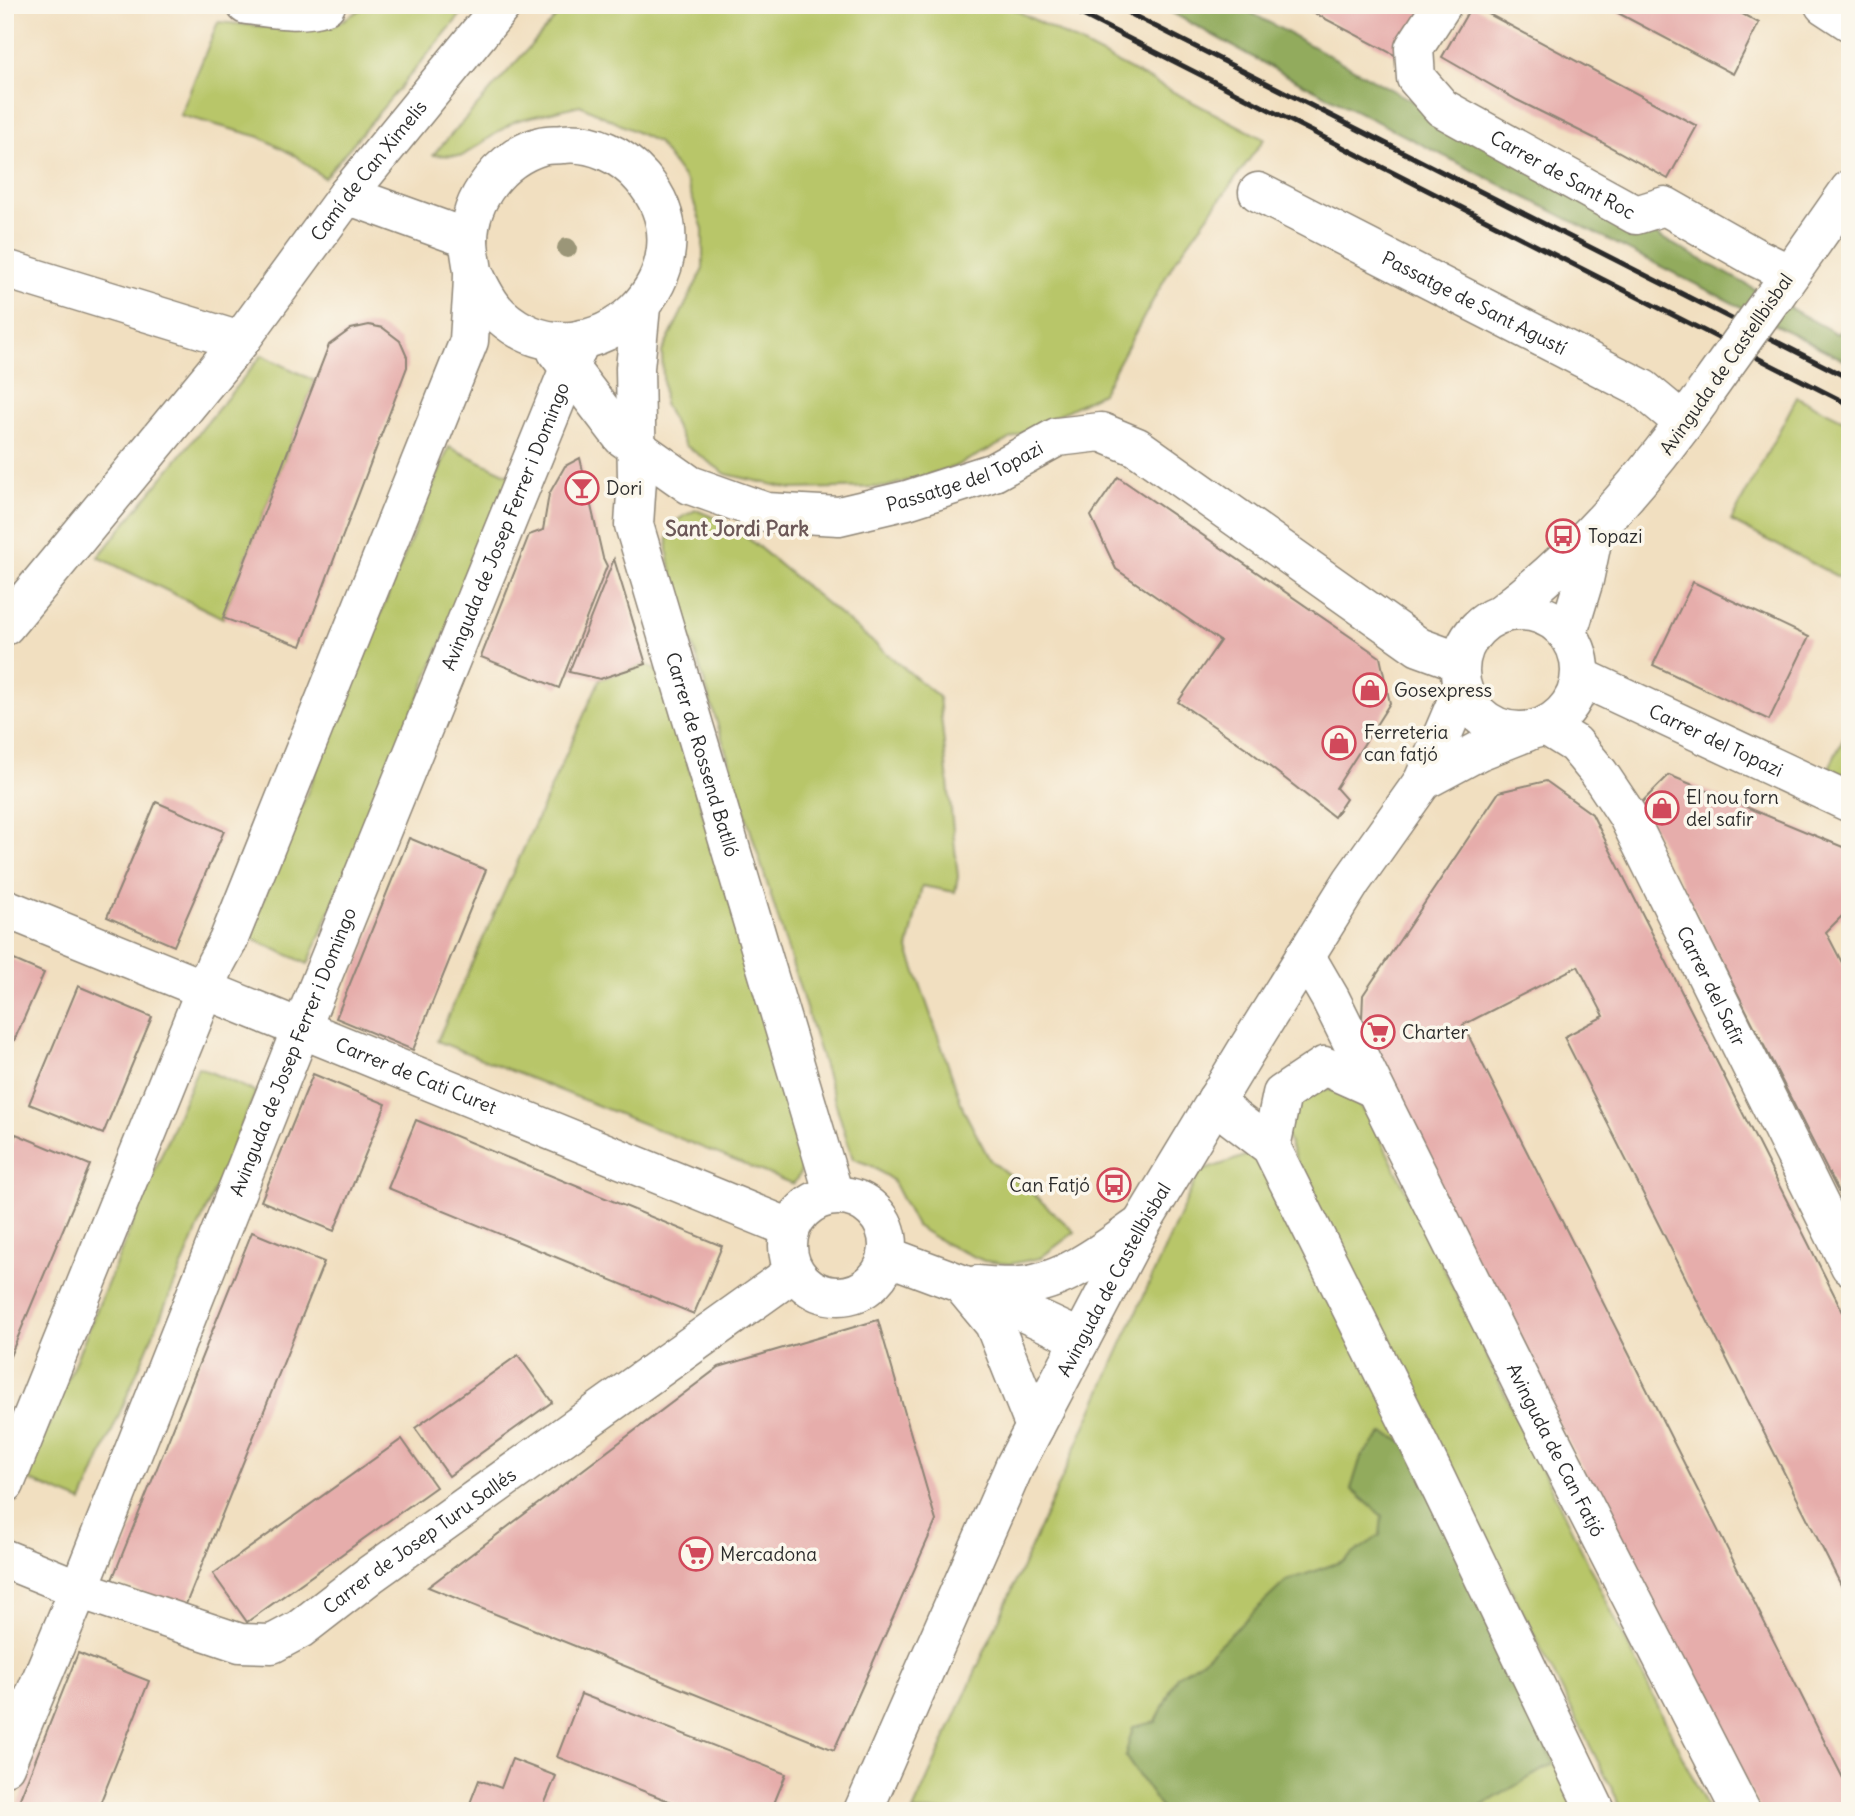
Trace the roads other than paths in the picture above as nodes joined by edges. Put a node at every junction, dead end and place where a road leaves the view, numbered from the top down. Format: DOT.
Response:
graph roads {
  1 [pos="246,5"];
  2 [pos="326,5"];
  3 [pos="502,5"];
  4 [pos="1442,5"];
  5 [pos="1824,5"];
  6 [pos="1850,22"];
  7 [pos="1850,190"];
  8 [pos="1258,192"];
  9 [pos="346,195"];
  10 [pos="471,255"];
  11 [pos="5,269"];
  12 [pos="1781,287"];
  13 [pos="641,307"];
  14 [pos="240,341"];
  15 [pos="566,349"];
  16 [pos="1694,408"];
  17 [pos="637,447"];
  18 [pos="690,485"];
  19 [pos="634,525"];
  20 [pos="1594,532"];
  21 [pos="1502,613"];
  22 [pos="5,626"];
  23 [pos="1568,634"];
  24 [pos="1461,675"];
  25 [pos="1581,677"];
  26 [pos="1536,729"];
  27 [pos="1423,781"];
  28 [pos="1850,803"];
  29 [pos="5,908"];
  30 [pos="1306,955"];
  31 [pos="206,990"];
  32 [pos="301,1029"];
  33 [pos="1373,1088"];
  34 [pos="1216,1100"];
  35 [pos="1271,1147"];
  36 [pos="834,1195"];
  37 [pos="1141,1225"];
  38 [pos="790,1228"];
  39 [pos="887,1256"];
  40 [pos="1850,1266"];
  41 [pos="794,1272"];
  42 [pos="962,1284"];
  43 [pos="1081,1339"];
  44 [pos="1035,1427"];
  45 [pos="5,1484"];
  46 [pos="5,1559"];
  47 [pos="79,1589"];
  48 [pos="5,1766"];
  49 [pos="863,1811"];
  50 [pos="1596,1811"];
  51 [pos="1741,1811"];
  1 -- 2 [label="street"];
  3 -- 9 [label="street, Camí de Can Ximelis"];
  4 -- 12 [label="street, Carrer de Sant Roc"];
  5 -- 6 [label="street"];
  7 -- 12 [label="street, Avinguda de Castellbisbal"];
  8 -- 16 [label="street, Passatge de Sant Agustí"];
  9 -- 10 [label="street"];
  9 -- 14 [label="street, Camí de Can Ximelis"];
  10 -- 13 [label="street"];
  10 -- 15 [label="street"];
  10 -- 31 [label="street"];
  11 -- 14 [label="street"];
  12 -- 16 [label="street, Avinguda de Castellbisbal, bridge"];
  13 -- 15 [label="street"];
  13 -- 17 [label="street, Carrer de Rossend Batlló"];
  14 -- 22 [label="street, Camí de Can Ximelis"];
  15 -- 17 [label="street, Passatge del Topazi"];
  15 -- 32 [label="street, Avinguda de Josep Ferrer i Domingo"];
  16 -- 20 [label="street, Avinguda de Castellbisbal"];
  17 -- 18 [label="street, Passatge del Topazi"];
  17 -- 19 [label="street, Carrer de Rossend Batlló"];
  18 -- 19 [label="street"];
  18 -- 24 [label="street, Passatge del Topazi"];
  19 -- 36 [label="street, Carrer de Rossend Batlló"];
  20 -- 21 [label="street, Avinguda de Castellbisbal"];
  20 -- 23 [label="street"];
  21 -- 23 [label="street"];
  21 -- 24 [label="street"];
  23 -- 25 [label="street"];
  24 -- 26 [label="street"];
  24 -- 27 [label="street, Avinguda de Castellbisbal"];
  25 -- 26 [label="street"];
  25 -- 28 [label="street, Carrer del Topazi"];
  26 -- 27 [label="street, Avinguda de Castellbisbal"];
  26 -- 40 [label="street, Carrer del Safir"];
  27 -- 30 [label="street, Avinguda de Castellbisbal"];
  29 -- 31 [label="street, Carrer de Cati Curet"];
  30 -- 33 [label="street, Avinguda de Can Fatjó"];
  30 -- 34 [label="street, Avinguda de Castellbisbal"];
  31 -- 32 [label="street, Carrer de Cati Curet"];
  31 -- 45 [label="street"];
  32 -- 38 [label="street, Carrer de Cati Curet"];
  32 -- 47 [label="street, Avinguda de Josep Ferrer i Domingo"];
  33 -- 35 [label="street"];
  33 -- 51 [label="street, Avinguda de Can Fatjó"];
  34 -- 35 [label="street"];
  34 -- 37 [label="street, Avinguda de Castellbisbal"];
  35 -- 50 [label="street"];
  36 -- 38 [label="street"];
  36 -- 39 [label="street"];
  37 -- 42 [label="street"];
  37 -- 43 [label="street, Avinguda de Castellbisbal"];
  38 -- 41 [label="street"];
  39 -- 41 [label="street"];
  39 -- 42 [label="street"];
  41 -- 47 [label="street, Carrer de Josep Turu Sallés"];
  42 -- 43 [label="street"];
  42 -- 44 [label="street"];
  43 -- 44 [label="street, Avinguda de Castellbisbal"];
  44 -- 49 [label="street, Avinguda de Castellbisbal"];
  46 -- 47 [label="street, Carrer de Josep Turu Sallés"];
  47 -- 48 [label="street, Avinguda de Josep Ferrer i Domingo"];
}
